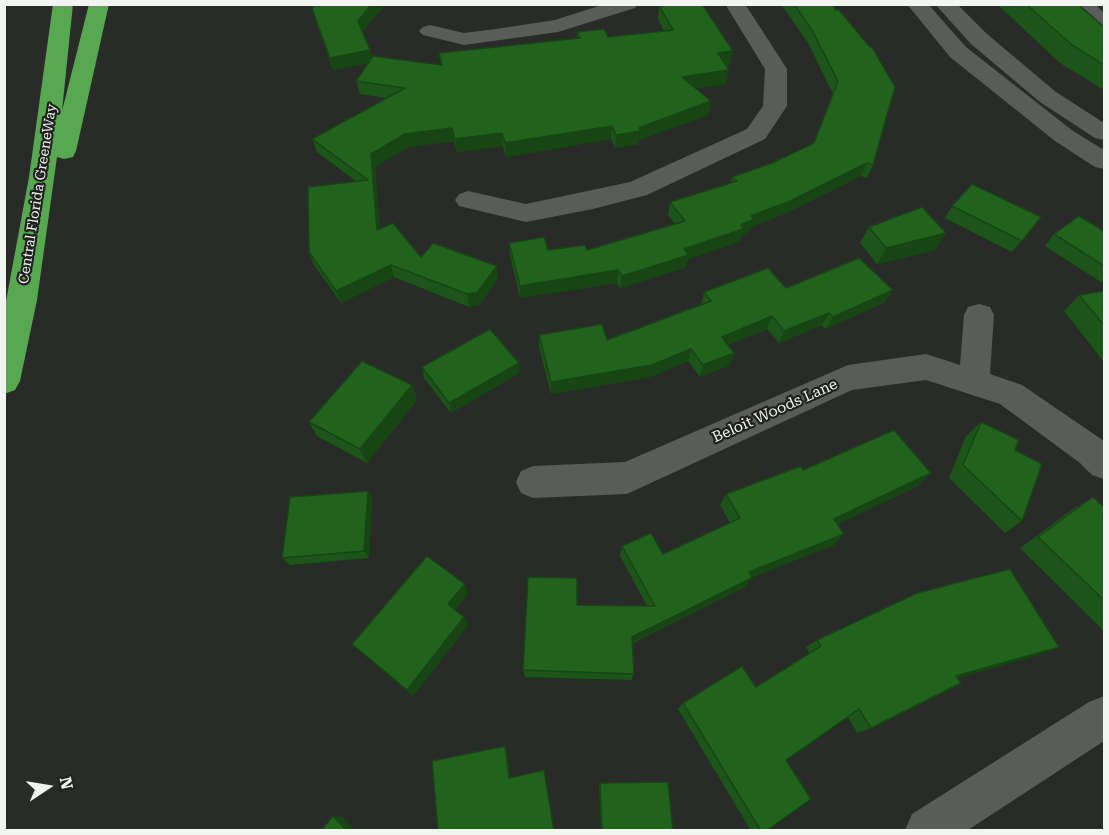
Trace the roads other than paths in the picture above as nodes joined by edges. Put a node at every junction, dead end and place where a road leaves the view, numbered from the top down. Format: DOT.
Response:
graph roads {
  1 [pos="63,4"];
  2 [pos="99,4"];
  3 [pos="628,4"];
  4 [pos="735,4"];
  5 [pos="917,4"];
  6 [pos="945,4"];
  7 [pos="1083,4"];
  8 [pos="1104,24"];
  9 [pos="430,31"];
  10 [pos="1104,133"];
  11 [pos="1104,161"];
  12 [pos="468,200"];
  13 [pos="22,300"];
  14 [pos="978,315"];
  15 [pos="4,381"];
  16 [pos="974,382"];
  17 [pos="1104,464"];
  18 [pos="533,482"];
  19 [pos="1104,717"];
  20 [pos="928,831"];
  1 -- 13 [label="highway, Central Florida GreeneWay"];
  2 -- 13 [label="highway"];
  3 -- 9 [label="street"];
  4 -- 12 [label="street"];
  5 -- 11 [label="street"];
  6 -- 10 [label="street"];
  7 -- 8 [label="street"];
  13 -- 15 [label="highway, Central Florida GreeneWay"];
  14 -- 16 [label="street"];
  16 -- 17 [label="street, Beloit Woods Lane"];
  16 -- 18 [label="street, Beloit Woods Lane"];
  19 -- 20 [label="street"];
}
